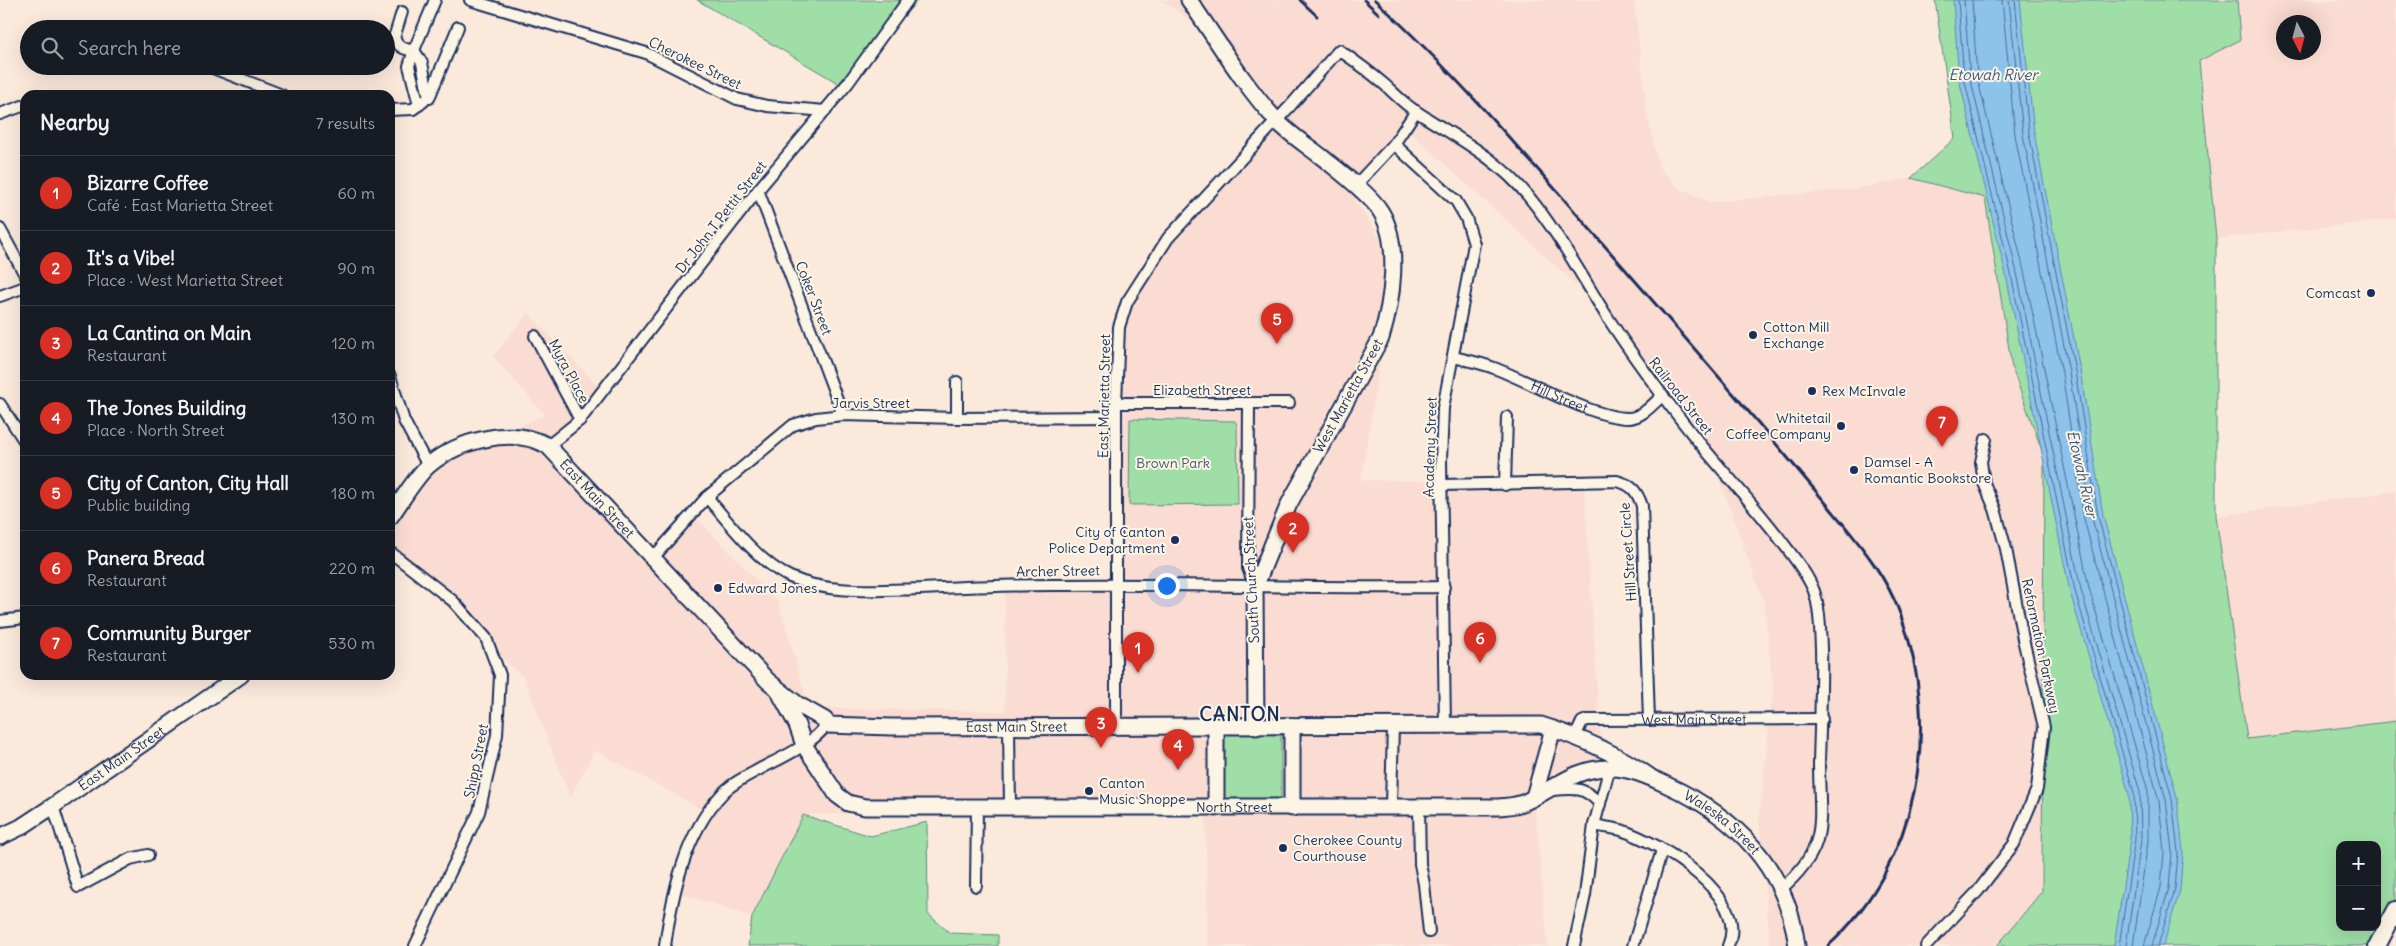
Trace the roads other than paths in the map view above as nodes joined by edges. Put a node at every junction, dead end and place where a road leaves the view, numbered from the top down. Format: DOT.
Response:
graph roads {
  1 [pos="435,0"];
  2 [pos="470,0"];
  3 [pos="908,0"];
  4 [pos="1189,0"];
  5 [pos="402,12"];
  6 [pos="458,27"];
  7 [pos="395,35"];
  8 [pos="395,40"];
  9 [pos="414,50"];
  10 [pos="231,75"];
  11 [pos="269,90"];
  12 [pos="429,98"];
  13 [pos="419,105"];
  14 [pos="20,107"];
  15 [pos="395,110"];
  16 [pos="825,111"];
  17 [pos="1416,111"];
  18 [pos="0,114"];
  19 [pos="1277,121"];
  20 [pos="1394,144"];
  21 [pos="1355,186"];
  22 [pos="758,190"];
  23 [pos="0,229"];
  24 [pos="20,266"];
  25 [pos="20,289"];
  26 [pos="0,296"];
  27 [pos="535,336"];
  28 [pos="1453,357"];
  29 [pos="957,382"];
  30 [pos="395,392"];
  31 [pos="1663,396"];
  32 [pos="1116,403"];
  33 [pos="0,404"];
  34 [pos="1249,404"];
  35 [pos="1289,404"];
  36 [pos="843,415"];
  37 [pos="1116,417"];
  38 [pos="1507,417"];
  39 [pos="957,418"];
  40 [pos="580,420"];
  41 [pos="20,434"];
  42 [pos="1986,439"];
  43 [pos="548,446"];
  44 [pos="428,466"];
  45 [pos="1442,485"];
  46 [pos="1505,485"];
  47 [pos="707,498"];
  48 [pos="395,510"];
  49 [pos="395,556"];
  50 [pos="652,559"];
  51 [pos="1117,584"];
  52 [pos="1255,587"];
  53 [pos="1444,587"];
  54 [pos="20,619"];
  55 [pos="0,621"];
  56 [pos="234,680"];
  57 [pos="778,691"];
  58 [pos="1822,719"];
  59 [pos="1649,720"];
  60 [pos="826,725"];
  61 [pos="1009,725"];
  62 [pos="1445,725"];
  63 [pos="1116,726"];
  64 [pos="1216,726"];
  65 [pos="1292,726"];
  66 [pos="1393,726"];
  67 [pos="1256,727"];
  68 [pos="1553,729"];
  69 [pos="1576,737"];
  70 [pos="804,745"];
  71 [pos="1610,767"];
  72 [pos="1587,770"];
  73 [pos="1650,776"];
  74 [pos="1538,794"];
  75 [pos="1600,804"];
  76 [pos="53,806"];
  77 [pos="1391,806"];
  78 [pos="977,807"];
  79 [pos="1419,807"];
  80 [pos="1010,808"];
  81 [pos="1216,808"];
  82 [pos="1292,808"];
  83 [pos="1594,825"];
  84 [pos="0,837"];
  85 [pos="1662,850"];
  86 [pos="148,855"];
  87 [pos="976,886"];
  88 [pos="1780,890"];
  89 [pos="2396,910"];
  90 [pos="1429,932"];
  91 [pos="416,946"];
  92 [pos="664,946"];
  93 [pos="1574,946"];
  94 [pos="1632,946"];
  95 [pos="1728,946"];
  96 [pos="1797,946"];
  97 [pos="1926,946"];
  98 [pos="2377,946"];
  1 -- 9 [label="street"];
  2 -- 16 [label="street, Cherokee Street"];
  3 -- 16 [label="street, Dr John T Pettit Street"];
  4 -- 19 [label="main road, West Marietta Street"];
  5 -- 7 [label="street"];
  6 -- 12 [label="street"];
  8 -- 9 [label="street"];
  9 -- 12 [label="street"];
  9 -- 13 [label="street"];
  10 -- 11 [label="street"];
  12 -- 13 [label="street"];
  13 -- 15 [label="street"];
  14 -- 18 [label="street"];
  16 -- 22 [label="street, Dr John T Pettit Street"];
  17 -- 19 [label="street, Railroad Street"];
  17 -- 20 [label="street"];
  17 -- 31 [label="street, Railroad Street"];
  19 -- 21 [label="main road, West Marietta Street"];
  19 -- 32 [label="street, East Marietta Street"];
  20 -- 21 [label="street"];
  20 -- 28 [label="street, Academy Street"];
  21 -- 52 [label="main road, West Marietta Street"];
  22 -- 36 [label="street, Coker Street"];
  22 -- 40 [label="street, Dr John T Pettit Street"];
  23 -- 24 [label="street"];
  25 -- 26 [label="street"];
  27 -- 40 [label="street, Myra Place"];
  28 -- 31 [label="street, Hill Street"];
  28 -- 45 [label="street, Academy Street"];
  29 -- 39 [label="street"];
  30 -- 44 [label="street"];
  31 -- 58 [label="street, Railroad Street"];
  32 -- 34 [label="street, Elizabeth Street"];
  32 -- 37 [label="street, East Marietta Street"];
  33 -- 41 [label="street"];
  34 -- 35 [label="street, Elizabeth Street"];
  34 -- 52 [label="street, South Church Street"];
  36 -- 39 [label="street, Jarvis Street"];
  36 -- 47 [label="street, Jarvis Street"];
  37 -- 39 [label="street, Jarvis Street"];
  37 -- 51 [label="street, East Marietta Street"];
  38 -- 46 [label="street"];
  40 -- 43 [label="street, Dr John T Pettit Street"];
  42 -- 97 [label="street, Reformation Parkway"];
  43 -- 44 [label="main road, East Main Street"];
  43 -- 50 [label="main road, East Main Street"];
  44 -- 48 [label="main road, East Main Street"];
  45 -- 46 [label="street, Hill Street Circle"];
  45 -- 53 [label="street, Academy Street"];
  46 -- 59 [label="street, Hill Street Circle"];
  47 -- 50 [label="street, Jarvis Street"];
  47 -- 51 [label="street, Archer Street"];
  49 -- 91 [label="street, Shipp Street"];
  50 -- 57 [label="main road, East Main Street"];
  51 -- 52 [label="street, Archer Street"];
  51 -- 63 [label="street, East Marietta Street"];
  52 -- 53 [label="street, Archer Street"];
  52 -- 67 [label="main road, South Church Street"];
  53 -- 62 [label="street, Academy Street"];
  54 -- 55 [label="street"];
  56 -- 76 [label="main road, East Main Street"];
  57 -- 60 [label="main road, East Main Street"];
  57 -- 70 [label="main road, East Main Street"];
  58 -- 59 [label="street, West Main Street"];
  58 -- 88 [label="street, Railroad Street"];
  59 -- 69 [label="street, West Main Street"];
  60 -- 61 [label="main road, East Main Street"];
  60 -- 70 [label="street"];
  61 -- 63 [label="main road, East Main Street"];
  61 -- 80 [label="street"];
  62 -- 66 [label="main road, East Main Street"];
  62 -- 68 [label="main road"];
  63 -- 64 [label="main road, East Main Street"];
  64 -- 67 [label="main road, East Main Street"];
  64 -- 81 [label="main road"];
  65 -- 66 [label="main road, East Main Street"];
  65 -- 67 [label="main road, East Main Street"];
  65 -- 82 [label="main road"];
  66 -- 77 [label="street"];
  68 -- 69 [label="main road"];
  68 -- 74 [label="main road"];
  69 -- 73 [label="main road"];
  70 -- 78 [label="main road, North Street"];
  70 -- 92 [label="street"];
  71 -- 72 [label="main road, Waleska Street"];
  71 -- 73 [label="main road, Waleska Street"];
  71 -- 75 [label="street"];
  72 -- 74 [label="main road, North Street"];
  73 -- 88 [label="main road, Waleska Street"];
  74 -- 75 [label="street"];
  74 -- 79 [label="main road, North Street"];
  75 -- 83 [label="street"];
  76 -- 84 [label="main road, East Main Street"];
  76 -- 86 [label="street"];
  77 -- 79 [label="main road, North Street"];
  77 -- 82 [label="main road, North Street"];
  78 -- 80 [label="main road, North Street"];
  78 -- 87 [label="street"];
  79 -- 90 [label="street"];
  80 -- 81 [label="main road, North Street"];
  81 -- 82 [label="main road, North Street"];
  83 -- 85 [label="street"];
  83 -- 93 [label="street"];
  85 -- 94 [label="street"];
  85 -- 95 [label="street"];
  88 -- 96 [label="main road, Waleska Street"];
  89 -- 98 [label="main road"];
}
